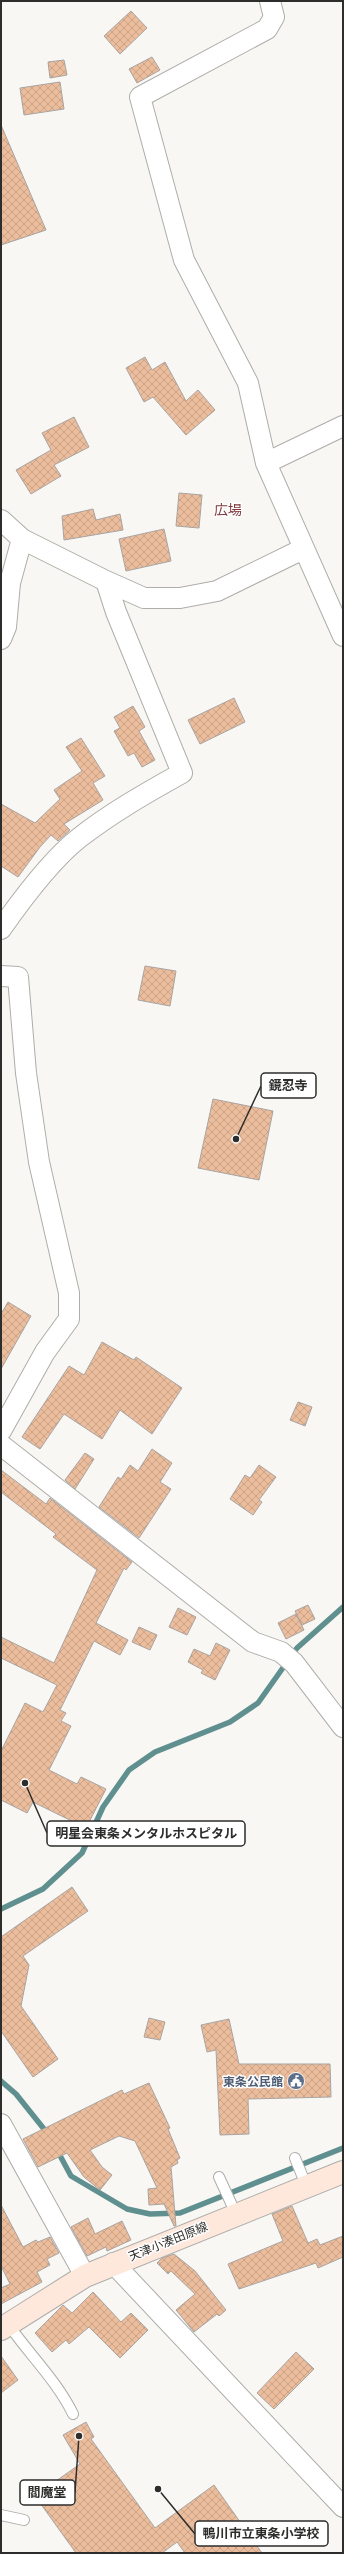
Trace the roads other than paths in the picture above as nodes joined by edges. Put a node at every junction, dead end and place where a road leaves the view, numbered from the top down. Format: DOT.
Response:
graph roads {
  1 [pos="270,1"];
  2 [pos="343,426"];
  3 [pos="266,463"];
  4 [pos="1,520"];
  5 [pos="22,538"];
  6 [pos="303,549"];
  7 [pos="106,581"];
  8 [pos="343,636"];
  9 [pos="1,639"];
  10 [pos="1,929"];
  11 [pos="1,976"];
  12 [pos="1,1431"];
  13 [pos="1,1445"];
  14 [pos="343,1727"];
  15 [pos="1,2124"];
  16 [pos="295,2158"];
  17 [pos="343,2172"];
  18 [pos="219,2177"];
  19 [pos="305,2181"];
  20 [pos="233,2207"];
  21 [pos="113,2263"];
  22 [pos="85,2276"];
  23 [pos="5,2326"];
  24 [pos="73,2414"];
  25 [pos="343,2507"];
  26 [pos="1,2515"];
  27 [pos="24,2520"];
  1 -- 3 [label="street"];
  2 -- 3 [label="street"];
  3 -- 6 [label="street"];
  4 -- 5 [label="street"];
  5 -- 7 [label="street"];
  5 -- 9 [label="street"];
  6 -- 7 [label="street"];
  6 -- 8 [label="street"];
  7 -- 10 [label="street"];
  11 -- 12 [label="street"];
  13 -- 14 [label="street"];
  15 -- 22 [label="street"];
  16 -- 19 [label="lane"];
  17 -- 19 [label="main road, 天津小湊田原線"];
  18 -- 20 [label="lane"];
  19 -- 20 [label="main road, 天津小湊田原線"];
  20 -- 21 [label="main road, 天津小湊田原線"];
  21 -- 22 [label="main road, 天津小湊田原線"];
  21 -- 25 [label="street"];
  22 -- 23 [label="main road, 天津小湊田原線"];
  23 -- 24 [label="lane"];
  26 -- 27 [label="lane"];
}
